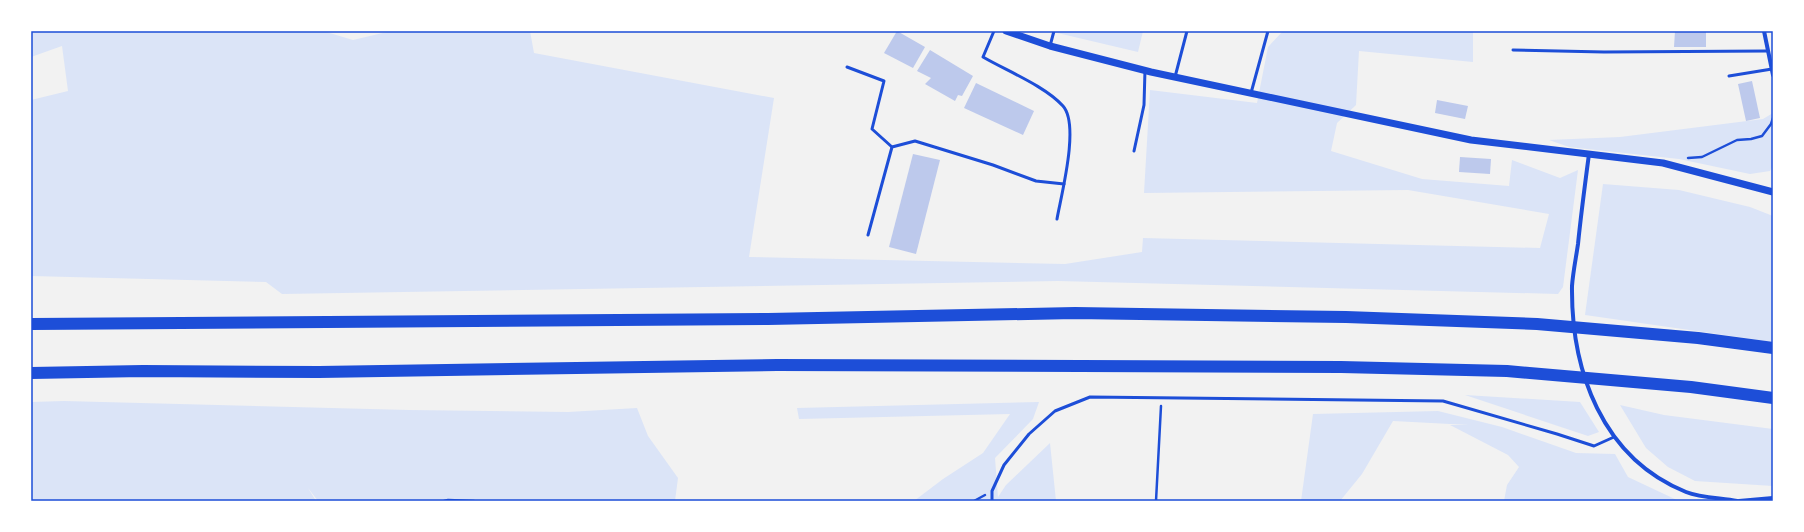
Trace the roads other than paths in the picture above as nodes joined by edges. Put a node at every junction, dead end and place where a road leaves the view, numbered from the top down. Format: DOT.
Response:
graph roads {
  1 [pos="994,31"];
  2 [pos="1006,31"];
  3 [pos="1054,31"];
  4 [pos="1187,31"];
  5 [pos="1268,31"];
  6 [pos="1764,31"];
  7 [pos="1050,46"];
  8 [pos="1513,50"];
  9 [pos="1767,51"];
  10 [pos="847,66"];
  11 [pos="1772,69"];
  12 [pos="1145,70"];
  13 [pos="1773,75"];
  14 [pos="1729,76"];
  15 [pos="1175,77"];
  16 [pos="1251,93"];
  17 [pos="892,148"];
  18 [pos="1134,151"];
  19 [pos="1589,153"];
  20 [pos="1064,184"];
  21 [pos="1773,192"];
  22 [pos="1057,219"];
  23 [pos="868,234"];
  24 [pos="31,324"];
  25 [pos="1773,348"];
  26 [pos="31,373"];
  27 [pos="1773,398"];
  28 [pos="1614,437"];
  29 [pos="1773,498"];
  30 [pos="992,501"];
  31 [pos="1738,501"];
  1 -- 20 [label="lane"];
  2 -- 7 [label="street"];
  3 -- 7 [label="lane"];
  4 -- 15 [label="lane"];
  5 -- 16 [label="lane"];
  6 -- 9 [label="street"];
  7 -- 12 [label="street"];
  8 -- 9 [label="lane"];
  9 -- 11 [label="street"];
  10 -- 17 [label="lane"];
  11 -- 13 [label="street"];
  11 -- 14 [label="lane"];
  12 -- 15 [label="street"];
  12 -- 18 [label="lane"];
  15 -- 16 [label="street"];
  16 -- 19 [label="street"];
  17 -- 20 [label="lane"];
  17 -- 23 [label="lane"];
  19 -- 21 [label="street"];
  19 -- 28 [label="street"];
  20 -- 22 [label="lane"];
  24 -- 25 [label="highway"];
  26 -- 27 [label="highway"];
  28 -- 30 [label="lane"];
  28 -- 31 [label="street"];
  29 -- 31 [label="street"];
}
